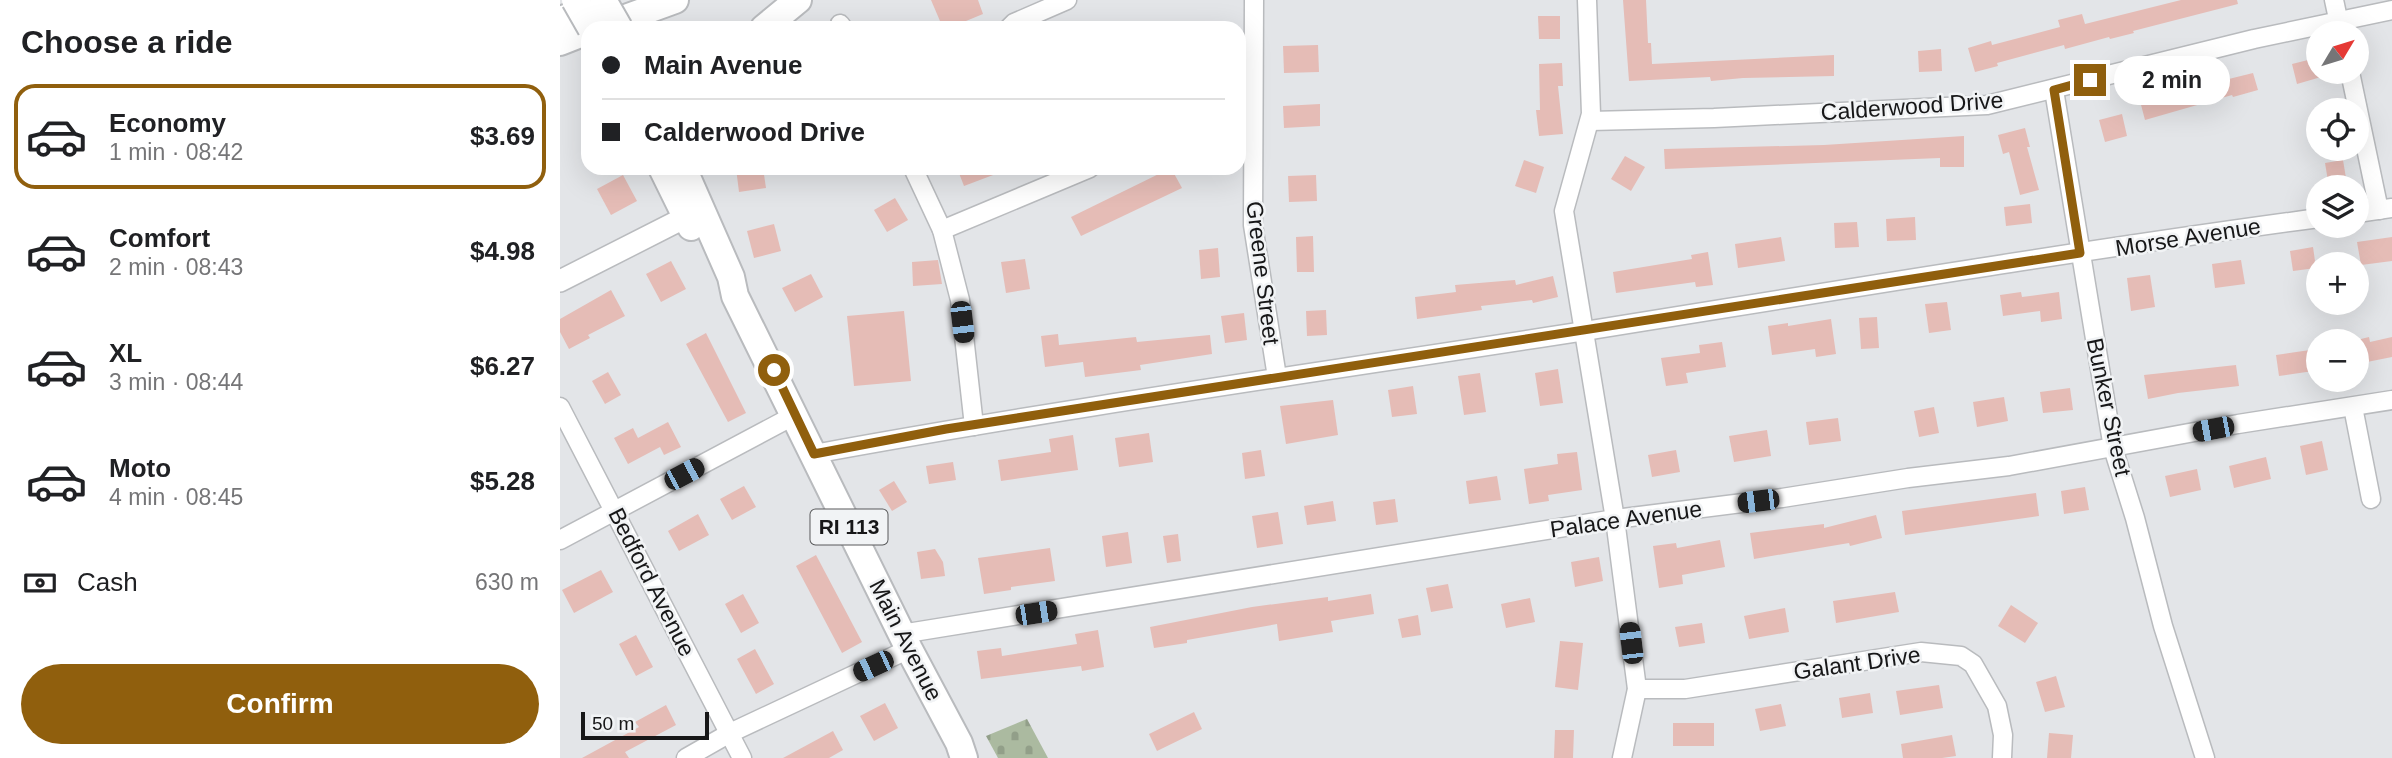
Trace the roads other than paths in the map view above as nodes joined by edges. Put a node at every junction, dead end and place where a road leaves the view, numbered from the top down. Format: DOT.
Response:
graph roads {
  1 [pos="575,0"];
  2 [pos="603,0"];
  3 [pos="617,0"];
  4 [pos="675,0"];
  5 [pos="798,0"];
  6 [pos="1067,0"];
  7 [pos="1254,0"];
  8 [pos="1587,0"];
  9 [pos="2334,0"];
  10 [pos="2392,10"];
  11 [pos="560,20"];
  12 [pos="585,21"];
  13 [pos="615,21"];
  14 [pos="617,21"];
  15 [pos="772,21"];
  16 [pos="1019,21"];
  17 [pos="2338,21"];
  18 [pos="2360,21"];
  19 [pos="581,33"];
  20 [pos="2306,33"];
  21 [pos="560,41"];
  22 [pos="2353,84"];
  23 [pos="2054,90"];
  24 [pos="1246,103"];
  25 [pos="1590,121"];
  26 [pos="667,175"];
  27 [pos="685,175"];
  28 [pos="699,175"];
  29 [pos="916,175"];
  30 [pos="1073,175"];
  31 [pos="692,209"];
  32 [pos="2386,209"];
  33 [pos="2306,220"];
  34 [pos="942,230"];
  35 [pos="2080,253"];
  36 [pos="560,281"];
  37 [pos="1583,331"];
  38 [pos="1277,377"];
  39 [pos="2392,400"];
  40 [pos="560,407"];
  41 [pos="2353,407"];
  42 [pos="795,415"];
  43 [pos="974,426"];
  44 [pos="2113,448"];
  45 [pos="814,454"];
  46 [pos="2371,499"];
  47 [pos="614,510"];
  48 [pos="1615,519"];
  49 [pos="560,540"];
  50 [pos="905,642"];
  51 [pos="1637,689"];
  52 [pos="730,733"];
  53 [pos="685,758"];
  54 [pos="742,758"];
  55 [pos="964,758"];
  56 [pos="1622,758"];
  57 [pos="2002,758"];
  58 [pos="2205,758"];
  1 -- 12 [label="main road, bridge"];
  2 -- 13 [label="main road, bridge"];
  3 -- 11 [label="main road"];
  4 -- 14 [label="main road"];
  5 -- 15 [label="main road"];
  6 -- 16 [label="street"];
  7 -- 24 [label="street, Greene Street"];
  8 -- 25 [label="street"];
  9 -- 17 [label="street"];
  10 -- 18 [label="street, Calderwood Drive"];
  19 -- 21 [label="main road"];
  20 -- 23 [label="street, Calderwood Drive"];
  22 -- 32 [label="street"];
  23 -- 25 [label="street, Calderwood Drive"];
  23 -- 35 [label="street, Bunker Street"];
  24 -- 38 [label="street, Greene Street"];
  25 -- 37 [label="street"];
  26 -- 31 [label="main road, Main Avenue / RI 113"];
  27 -- 31 [label="main road, Main Avenue / RI 113"];
  28 -- 31 [label="main road"];
  29 -- 34 [label="street"];
  30 -- 34 [label="street"];
  31 -- 36 [label="street"];
  31 -- 42 [label="main road, Main Avenue / RI 113"];
  33 -- 35 [label="street, Morse Avenue"];
  34 -- 43 [label="street"];
  35 -- 37 [label="street, Morse Avenue"];
  35 -- 44 [label="street, Bunker Street"];
  37 -- 38 [label="street, Morse Avenue"];
  37 -- 48 [label="street"];
  38 -- 43 [label="street, Morse Avenue"];
  39 -- 41 [label="street, Palace Avenue"];
  40 -- 47 [label="street, Bedford Avenue"];
  41 -- 44 [label="street, Palace Avenue"];
  41 -- 46 [label="street"];
  42 -- 45 [label="main road, Main Avenue / RI 113"];
  42 -- 47 [label="street"];
  43 -- 45 [label="street, Morse Avenue"];
  44 -- 48 [label="street, Palace Avenue"];
  44 -- 58 [label="street, Bunker Street"];
  45 -- 50 [label="main road, Main Avenue / RI 113"];
  47 -- 49 [label="street"];
  47 -- 52 [label="street, Bedford Avenue"];
  48 -- 50 [label="street, Palace Avenue"];
  48 -- 51 [label="street"];
  50 -- 52 [label="street, Palace Avenue"];
  50 -- 55 [label="main road, Main Avenue / RI 113"];
  51 -- 56 [label="street"];
  51 -- 57 [label="street, Galant Drive"];
  52 -- 53 [label="street, Palace Avenue"];
  52 -- 54 [label="street, Bedford Avenue"];
}
